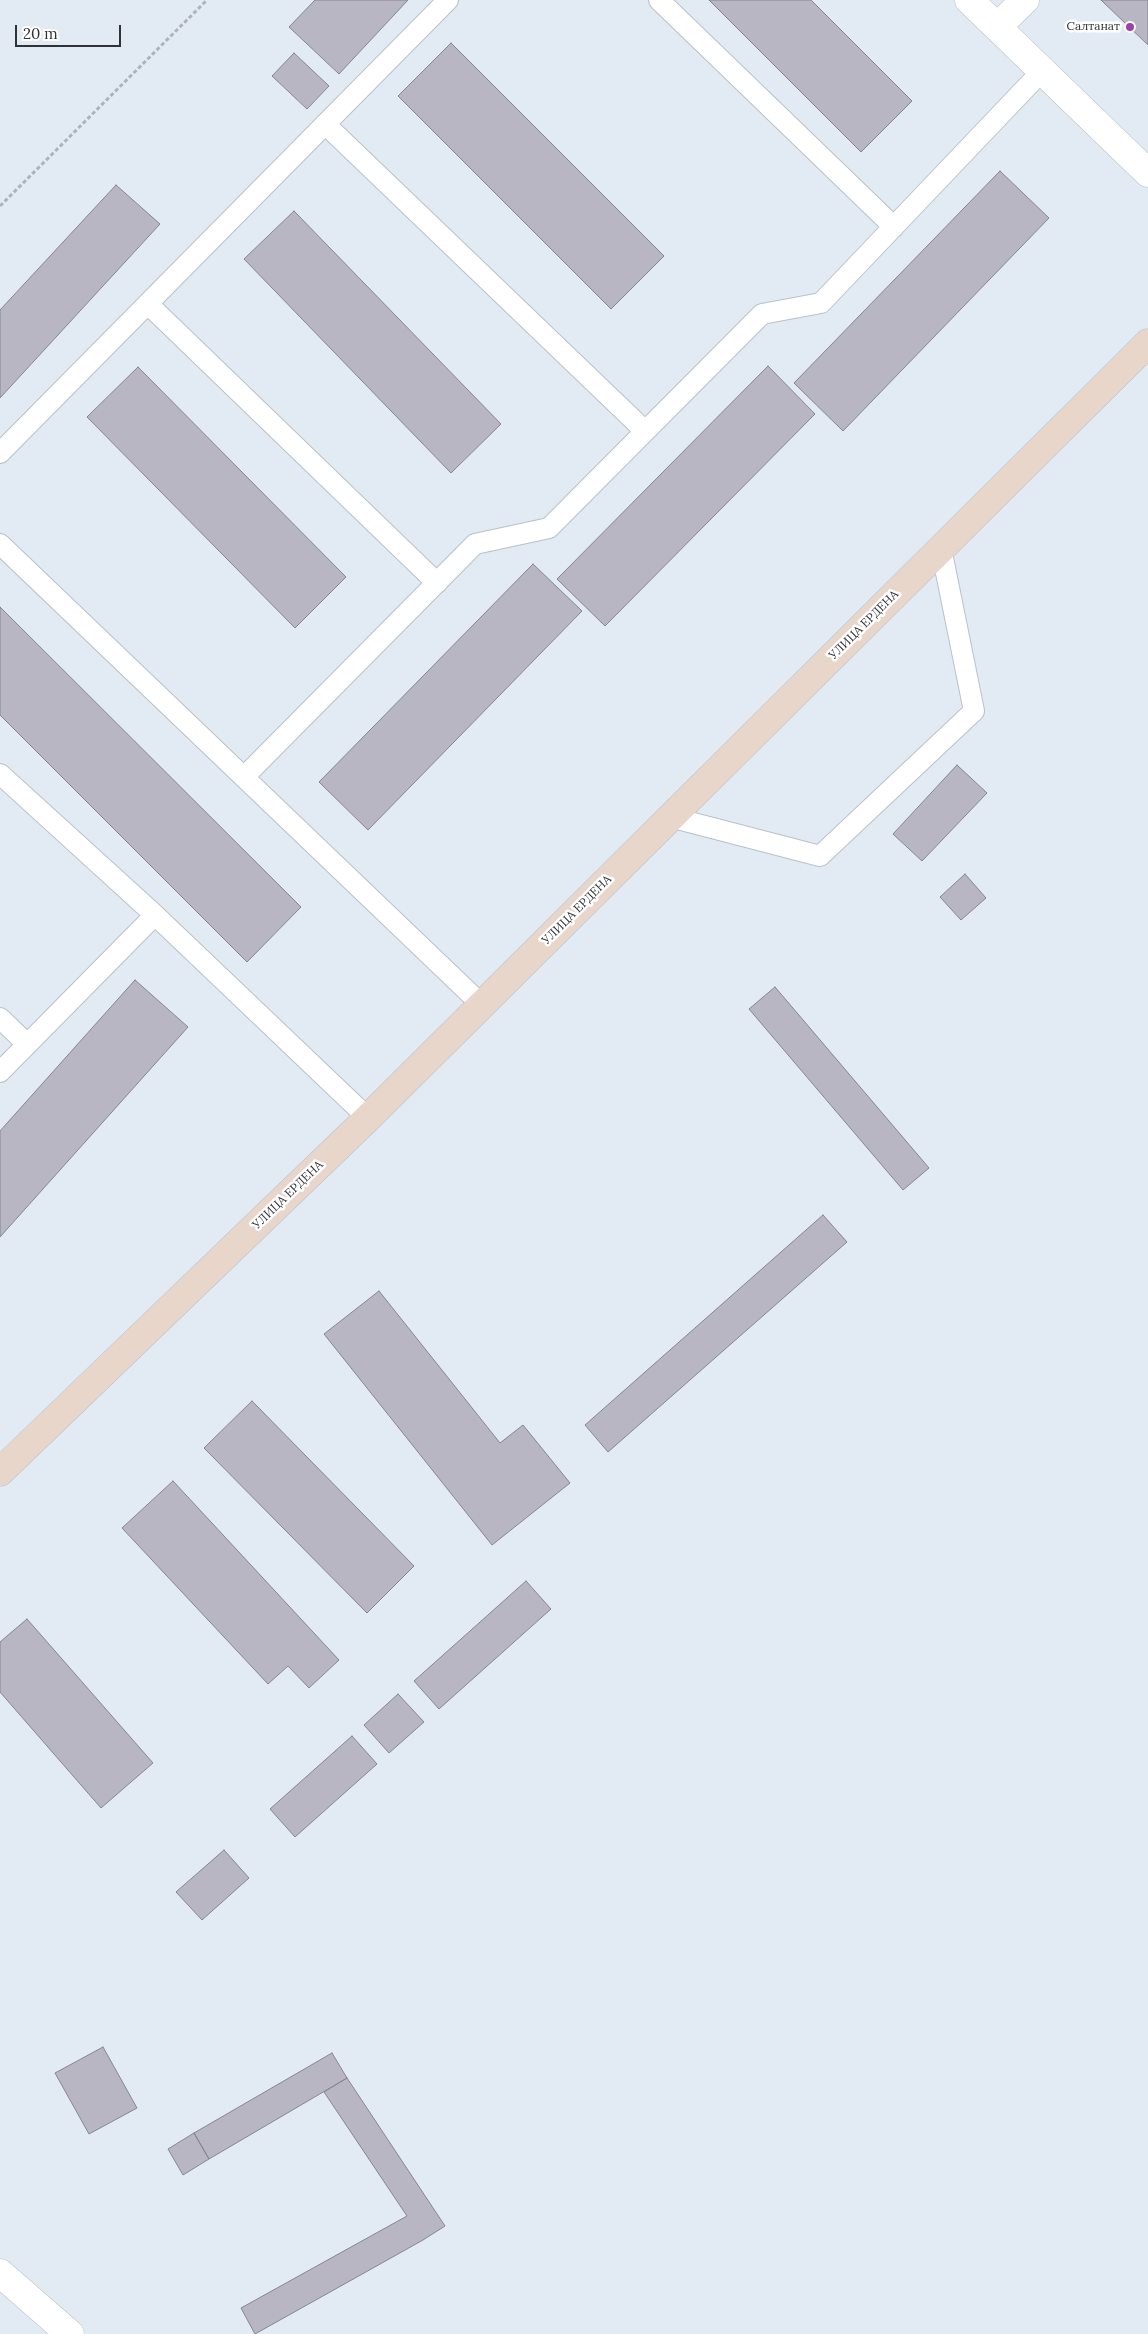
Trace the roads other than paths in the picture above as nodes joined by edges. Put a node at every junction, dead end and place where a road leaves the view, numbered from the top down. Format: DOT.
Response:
graph roads {
  1 [pos="448,0"];
  2 [pos="659,0"];
  3 [pos="969,0"];
  4 [pos="1025,0"];
  5 [pos="997,27"];
  6 [pos="1042,71"];
  7 [pos="326,124"];
  8 [pos="1148,172"];
  9 [pos="894,227"];
  10 [pos="148,304"];
  11 [pos="1148,343"];
  12 [pos="645,431"];
  13 [pos="0,453"];
  14 [pos="0,544"];
  15 [pos="941,548"];
  16 [pos="437,583"];
  17 [pos="0,774"];
  18 [pos="244,777"];
  19 [pos="670,817"];
  20 [pos="155,914"];
  21 [pos="482,1004"];
  22 [pos="0,1018"];
  23 [pos="27,1044"];
  24 [pos="0,1072"];
  25 [pos="368,1118"];
  26 [pos="0,1472"];
  27 [pos="0,2273"];
  28 [pos="70,2334"];
  1 -- 7 [label="lane"];
  2 -- 9 [label="lane"];
  3 -- 5 [label="street"];
  4 -- 5 [label="street"];
  5 -- 6 [label="street"];
  6 -- 8 [label="street"];
  6 -- 9 [label="lane"];
  7 -- 10 [label="lane"];
  7 -- 12 [label="lane"];
  9 -- 12 [label="lane"];
  10 -- 13 [label="lane"];
  10 -- 16 [label="lane"];
  11 -- 15 [label="street, УЛИЦА ЕРДЕНА"];
  12 -- 16 [label="lane"];
  14 -- 18 [label="lane"];
  15 -- 19 [label="street, УЛИЦА ЕРДЕНА"];
  15 -- 19 [label="lane"];
  16 -- 18 [label="lane"];
  17 -- 20 [label="lane"];
  18 -- 21 [label="lane"];
  19 -- 21 [label="street, УЛИЦА ЕРДЕНА"];
  20 -- 23 [label="lane"];
  20 -- 25 [label="lane"];
  21 -- 25 [label="street, УЛИЦА ЕРДЕНА"];
  22 -- 23 [label="lane"];
  23 -- 24 [label="lane"];
  25 -- 26 [label="street, УЛИЦА ЕРДЕНА"];
  27 -- 28 [label="street"];
}
